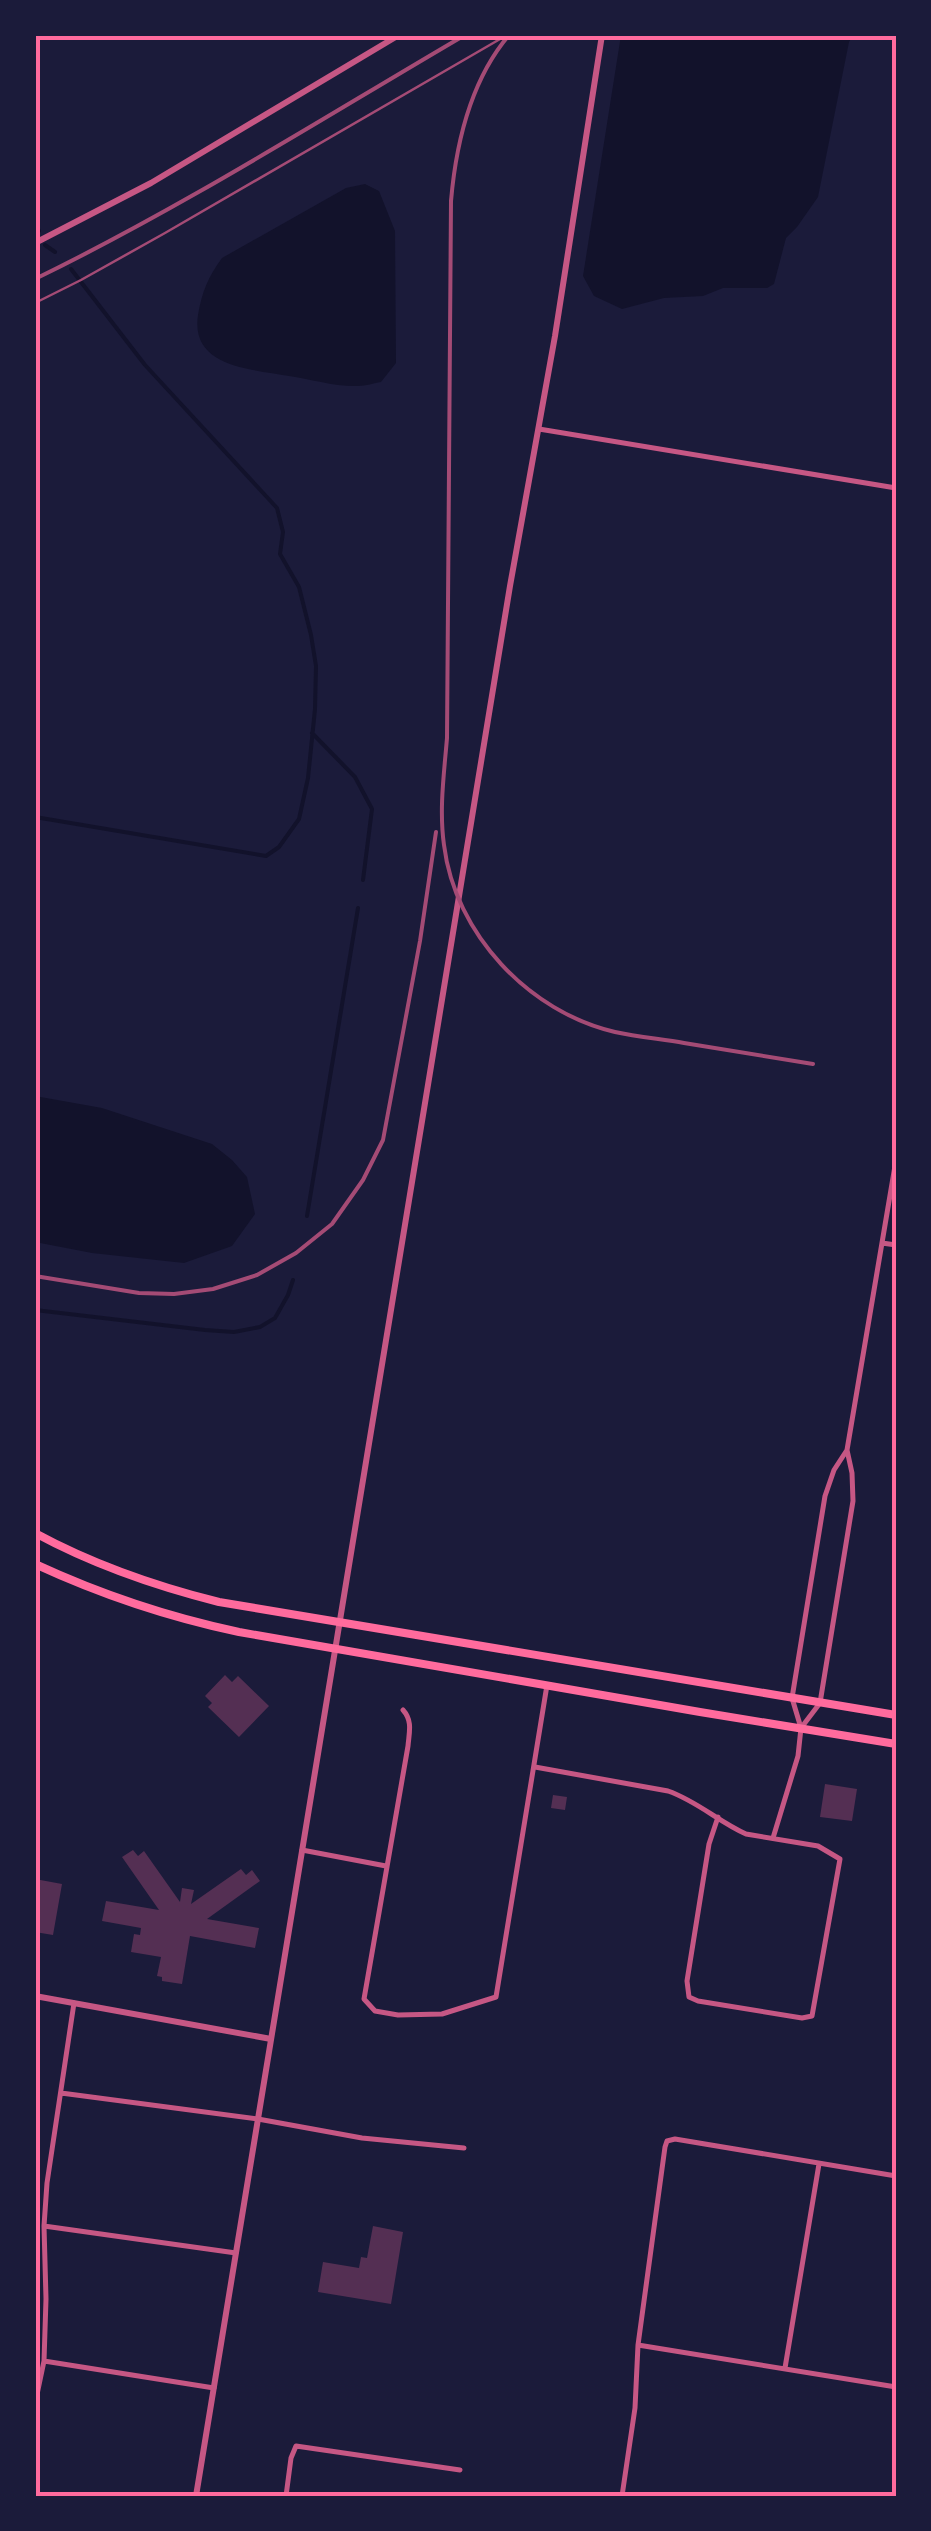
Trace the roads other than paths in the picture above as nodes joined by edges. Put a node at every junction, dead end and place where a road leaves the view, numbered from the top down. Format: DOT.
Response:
graph roads {
  1 [pos="399,35"];
  2 [pos="602,35"];
  3 [pos="35,243"];
  4 [pos="539,428"];
  5 [pos="896,488"];
  6 [pos="896,1160"];
  7 [pos="882,1243"];
  8 [pos="896,1245"];
  9 [pos="847,1450"];
  10 [pos="35,1533"];
  11 [pos="35,1564"];
  12 [pos="340,1622"];
  13 [pos="336,1648"];
  14 [pos="547,1686"];
  15 [pos="792,1698"];
  16 [pos="820,1702"];
  17 [pos="403,1710"];
  18 [pos="896,1716"];
  19 [pos="801,1728"];
  20 [pos="896,1744"];
  21 [pos="535,1767"];
  22 [pos="718,1816"];
  23 [pos="774,1838"];
  24 [pos="302,1850"];
  25 [pos="386,1866"];
  26 [pos="35,1996"];
  27 [pos="74,2003"];
  28 [pos="271,2039"];
  29 [pos="61,2093"];
  30 [pos="258,2119"];
  31 [pos="464,2148"];
  32 [pos="819,2164"];
  33 [pos="896,2176"];
  34 [pos="44,2226"];
  35 [pos="236,2253"];
  36 [pos="638,2345"];
  37 [pos="44,2361"];
  38 [pos="784,2368"];
  39 [pos="896,2387"];
  40 [pos="214,2388"];
  41 [pos="35,2404"];
  42 [pos="460,2470"];
  43 [pos="35,2495"];
  44 [pos="44,2496"];
  45 [pos="196,2496"];
  46 [pos="286,2496"];
  47 [pos="622,2496"];
  1 -- 3 [label="street"];
  2 -- 4 [label="street"];
  4 -- 5 [label="street"];
  4 -- 12 [label="street"];
  6 -- 7 [label="street"];
  7 -- 8 [label="street"];
  7 -- 9 [label="street"];
  9 -- 15 [label="street"];
  9 -- 16 [label="street"];
  10 -- 12 [label="main road"];
  11 -- 13 [label="main road"];
  12 -- 13 [label="street"];
  12 -- 15 [label="main road"];
  13 -- 14 [label="main road"];
  13 -- 24 [label="street"];
  14 -- 19 [label="main road"];
  14 -- 21 [label="street"];
  15 -- 16 [label="main road"];
  15 -- 19 [label="street"];
  16 -- 18 [label="main road"];
  16 -- 19 [label="street"];
  17 -- 25 [label="street"];
  19 -- 20 [label="main road"];
  19 -- 23 [label="street"];
  21 -- 22 [label="street"];
  21 -- 25 [label="street"];
  22 -- 23 [label="street"];
  22 -- 23 [label="street"];
  24 -- 25 [label="street"];
  24 -- 28 [label="street"];
  26 -- 27 [label="street"];
  27 -- 28 [label="street"];
  27 -- 29 [label="street"];
  28 -- 30 [label="street"];
  29 -- 30 [label="street"];
  29 -- 34 [label="street"];
  30 -- 31 [label="street"];
  30 -- 35 [label="street"];
  32 -- 33 [label="street"];
  32 -- 36 [label="street"];
  32 -- 38 [label="street"];
  34 -- 35 [label="street"];
  34 -- 37 [label="street"];
  35 -- 40 [label="street"];
  36 -- 38 [label="street"];
  36 -- 47 [label="street"];
  37 -- 40 [label="street"];
  37 -- 41 [label="street"];
  38 -- 39 [label="street"];
  40 -- 45 [label="street"];
  42 -- 46 [label="street"];
  43 -- 44 [label="street"];
}
